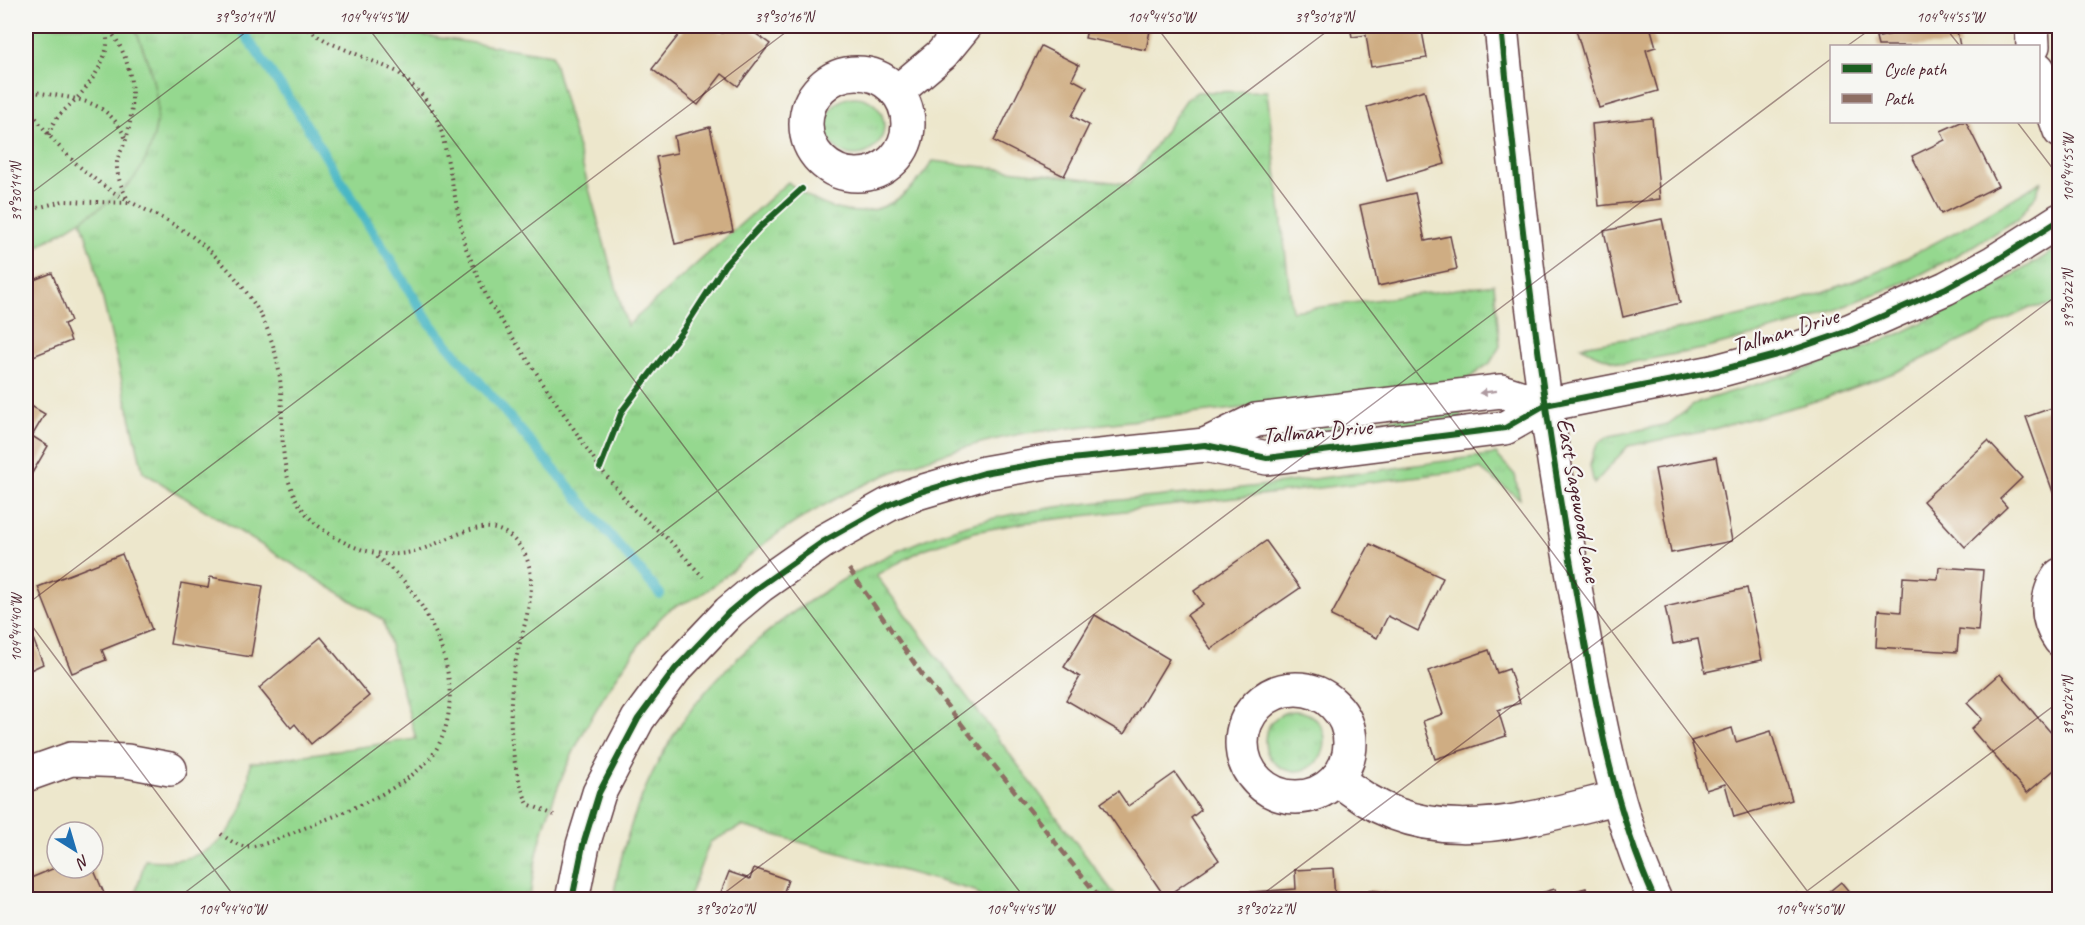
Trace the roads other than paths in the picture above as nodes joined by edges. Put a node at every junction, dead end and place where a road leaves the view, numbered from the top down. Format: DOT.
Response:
graph roads {
  1 [pos="964,26"];
  2 [pos="1501,26"];
  3 [pos="2032,26"];
  4 [pos="2033,45"];
  5 [pos="2040,75"];
  6 [pos="897,92"];
  7 [pos="2060,131"];
  8 [pos="2060,220"];
  9 [pos="1545,405"];
  10 [pos="2060,574"];
  11 [pos="2060,640"];
  12 [pos="170,769"];
  13 [pos="26,775"];
  14 [pos="1337,778"];
  15 [pos="1616,798"];
  16 [pos="572,900"];
  17 [pos="1655,900"];
  1 -- 6 [label="street"];
  2 -- 9 [label="street, East Sagewood Lane"];
  3 -- 4 [label="street"];
  5 -- 7 [label="street"];
  8 -- 9 [label="street, Tallman Drive"];
  9 -- 15 [label="street, East Sagewood Lane"];
  9 -- 16 [label="street, Tallman Drive"];
  10 -- 11 [label="street"];
  12 -- 13 [label="street"];
  14 -- 15 [label="street"];
  15 -- 17 [label="street, East Sagewood Lane"];
}
